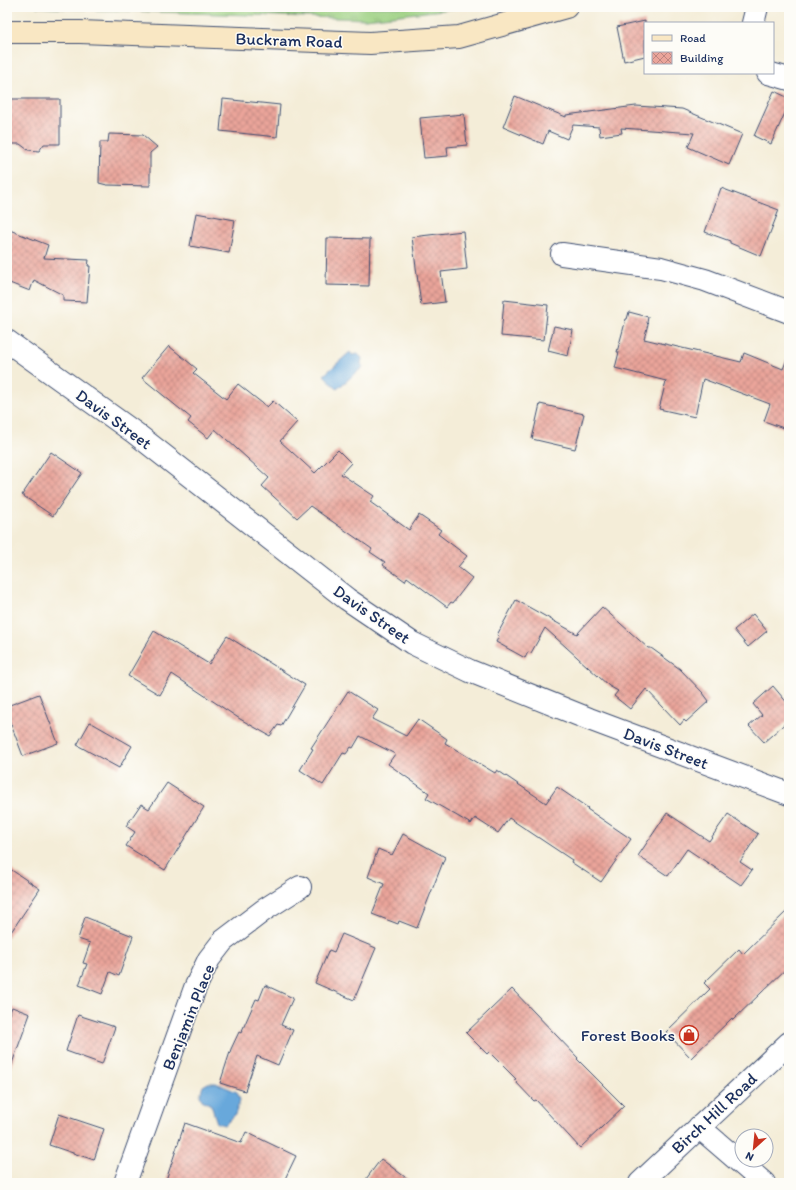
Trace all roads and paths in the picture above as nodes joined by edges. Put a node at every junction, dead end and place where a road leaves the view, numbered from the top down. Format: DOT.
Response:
graph roads {
  1 [pos="566,7"];
  2 [pos="757,7"];
  3 [pos="753,22"];
  4 [pos="7,32"];
  5 [pos="771,74"];
  6 [pos="789,80"];
  7 [pos="562,254"];
  8 [pos="789,312"];
  9 [pos="7,341"];
  10 [pos="789,794"];
  11 [pos="300,887"];
  12 [pos="789,1043"];
  13 [pos="699,1127"];
  14 [pos="125,1183"];
  15 [pos="640,1183"];
  16 [pos="764,1183"];
  1 -- 4 [label="main road, Buckram Road"];
  2 -- 3 [label="street"];
  5 -- 6 [label="street"];
  7 -- 8 [label="street"];
  9 -- 10 [label="street, Davis Street"];
  11 -- 14 [label="street, Benjamin Place"];
  12 -- 13 [label="street, Birch Hill Road"];
  13 -- 15 [label="street, Birch Hill Road"];
  13 -- 16 [label="street"];
}
